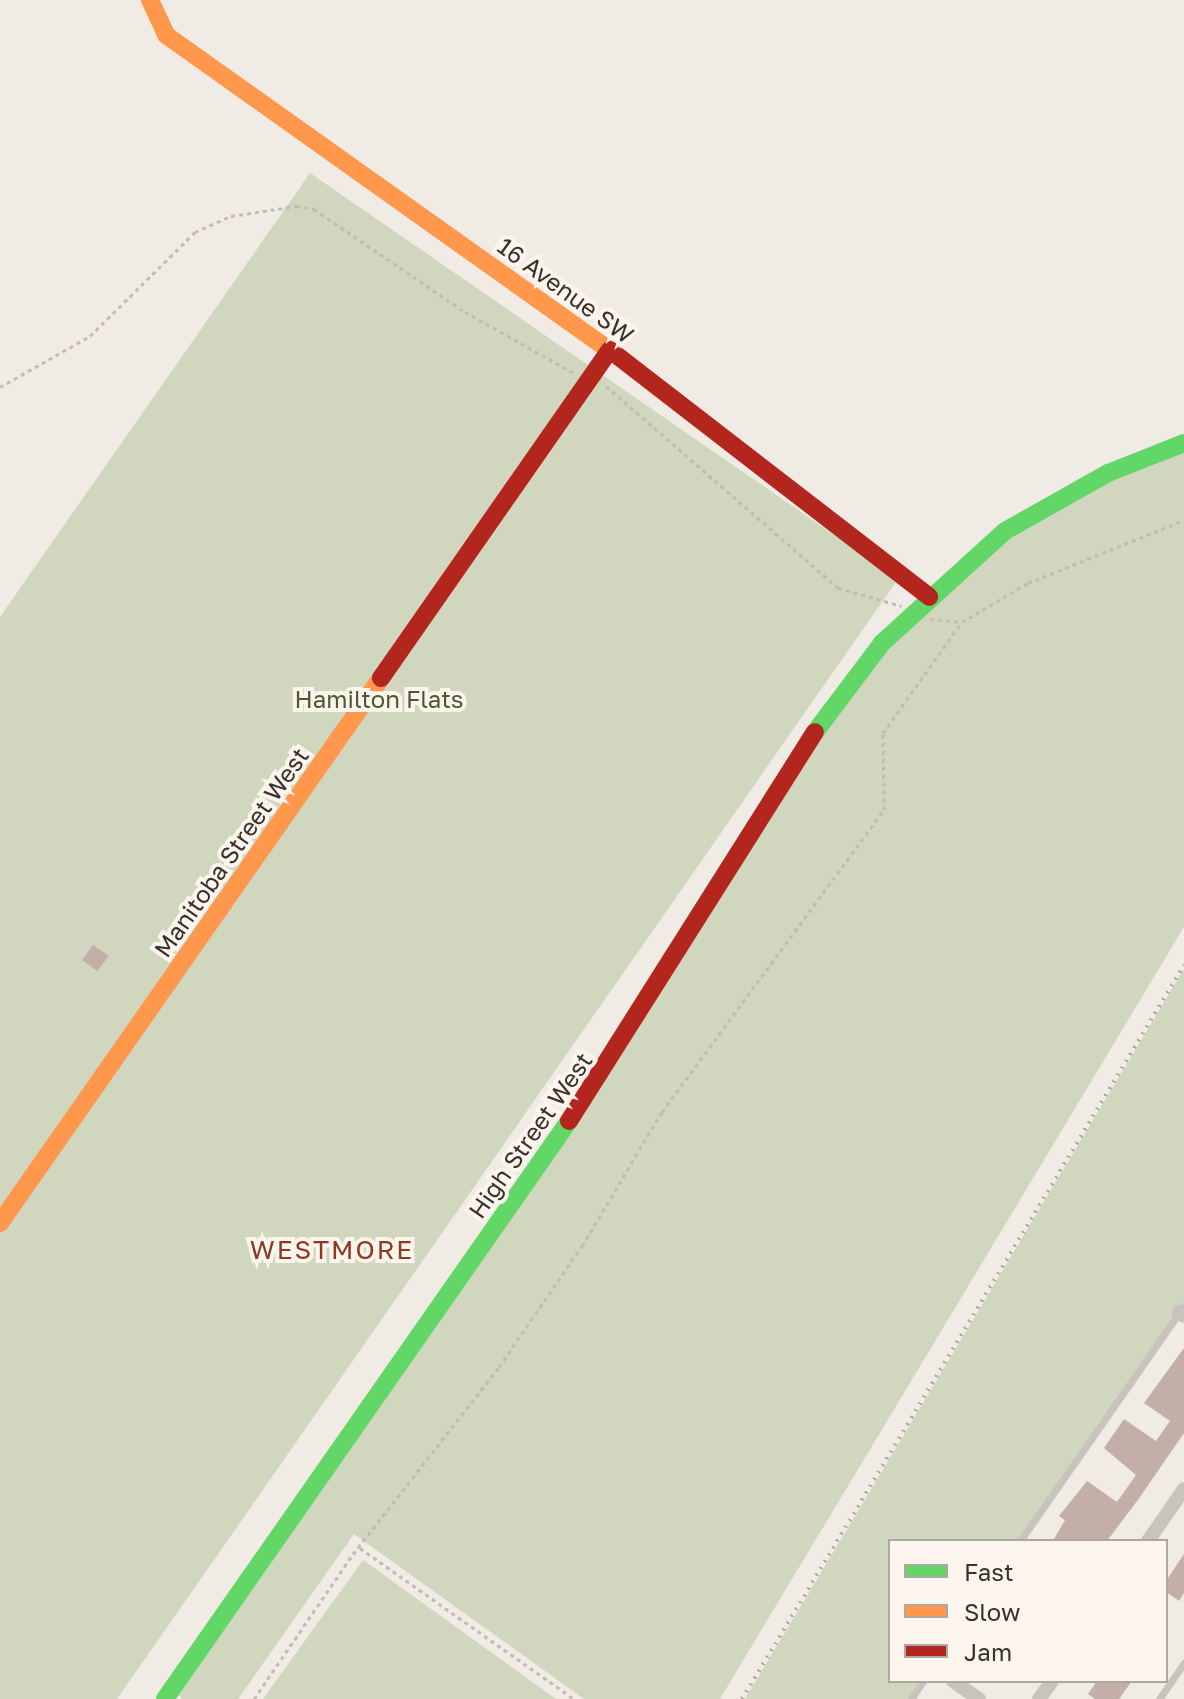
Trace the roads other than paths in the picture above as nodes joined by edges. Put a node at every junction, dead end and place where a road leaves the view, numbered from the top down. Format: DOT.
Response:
graph roads {
  1 [pos="150,0"];
  2 [pos="610,350"];
  3 [pos="1184,443"];
  4 [pos="922,604"];
  5 [pos="0,1223"];
  6 [pos="1182,1311"];
  7 [pos="1184,1489"];
  8 [pos="1021,1539"];
  9 [pos="1149,1539"];
  10 [pos="1184,1663"];
  11 [pos="956,1683"];
  12 [pos="165,1699"];
  13 [pos="979,1699"];
  14 [pos="1159,1699"];
  1 -- 2 [label="street, 16 Avenue SW"];
  2 -- 4 [label="street, 16 Avenue SW"];
  2 -- 5 [label="street, Manitoba Street West"];
  3 -- 4 [label="street, High Street West"];
  4 -- 12 [label="street, High Street West"];
  6 -- 8 [label="lane"];
  7 -- 9 [label="street"];
  10 -- 14 [label="lane"];
  11 -- 13 [label="street"];
}
